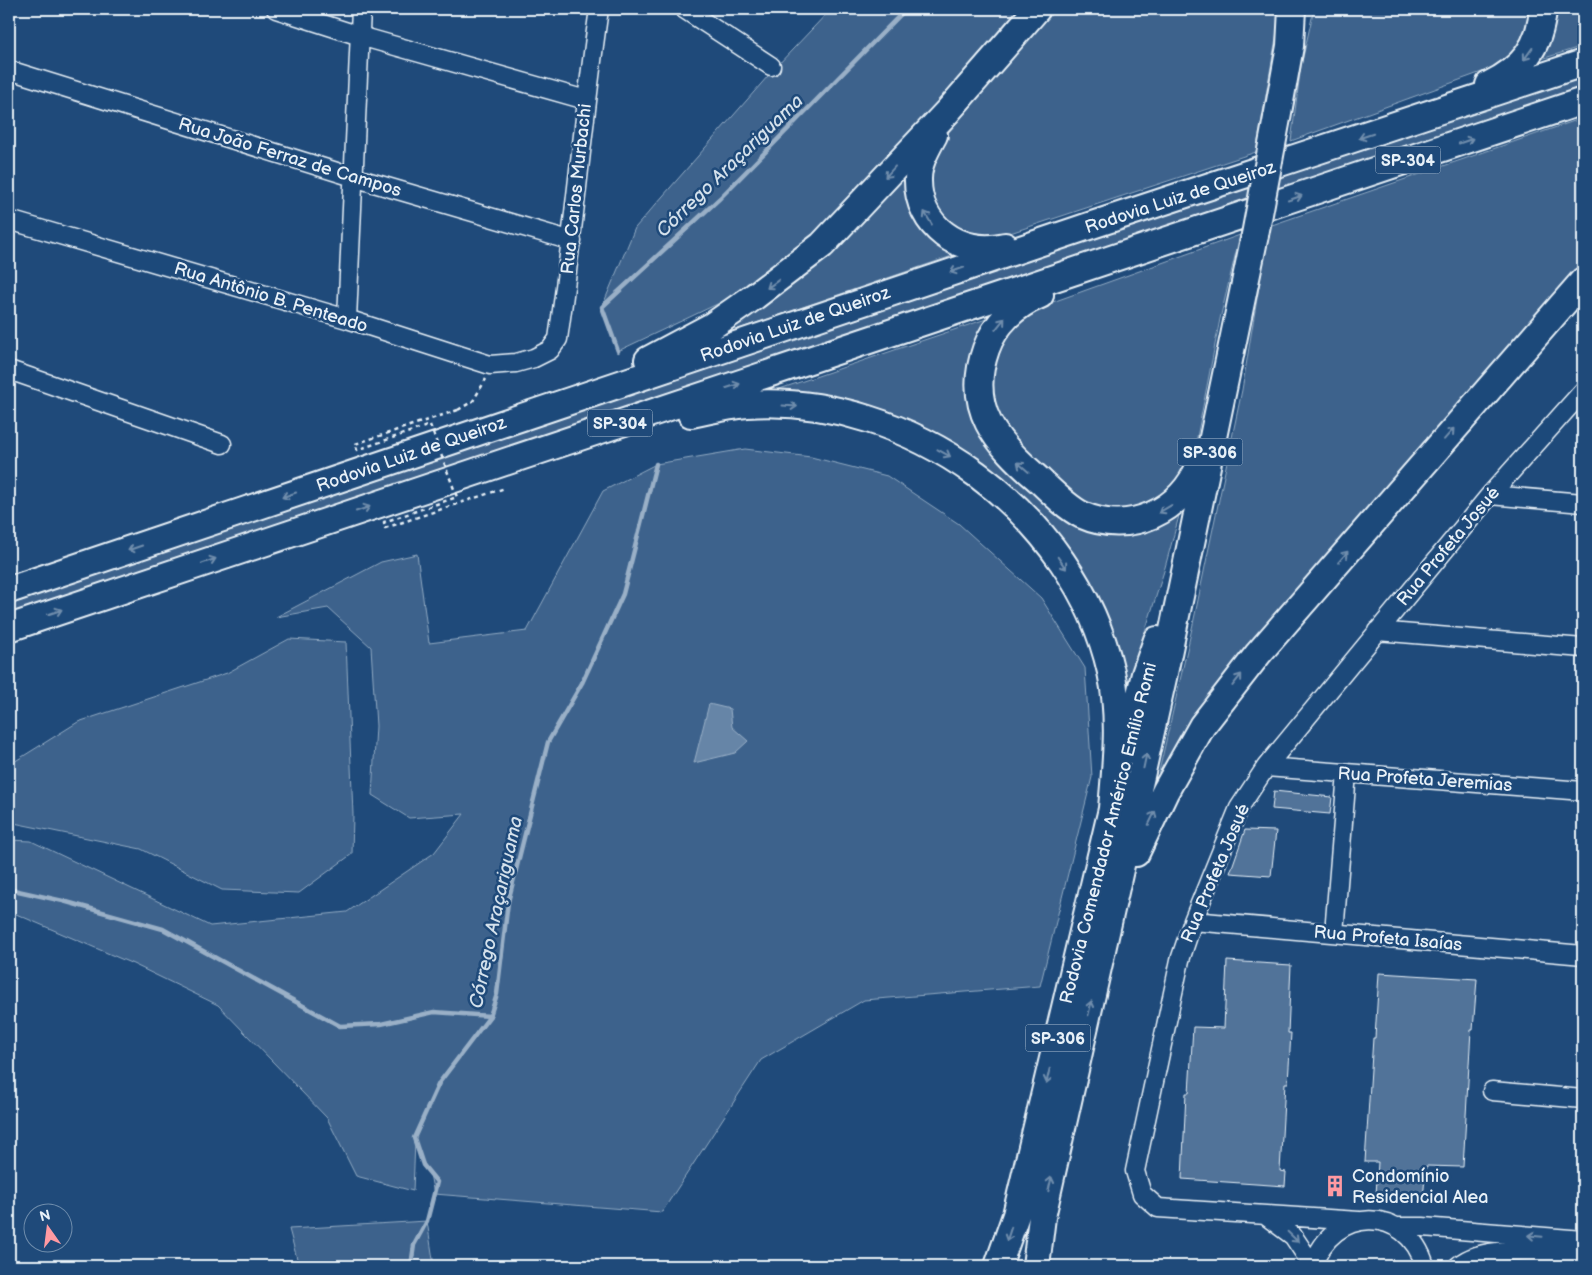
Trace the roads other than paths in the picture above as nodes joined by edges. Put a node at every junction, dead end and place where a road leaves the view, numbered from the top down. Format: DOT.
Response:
graph roads {
  1 [pos="276,9"];
  2 [pos="361,9"];
  3 [pos="599,9"];
  4 [pos="684,9"];
  5 [pos="1037,9"];
  6 [pos="1292,9"];
  7 [pos="1301,9"];
  8 [pos="1543,9"];
  9 [pos="360,36"];
  10 [pos="1290,46"];
  11 [pos="1583,64"];
  12 [pos="771,66"];
  13 [pos="9,70"];
  14 [pos="586,100"];
  15 [pos="1583,101"];
  16 [pos="948,111"];
  17 [pos="1412,121"];
  18 [pos="353,177"];
  19 [pos="9,220"];
  20 [pos="1232,220"];
  21 [pos="1086,227"];
  22 [pos="572,241"];
  23 [pos="1583,281"];
  24 [pos="347,319"];
  25 [pos="1232,356"];
  26 [pos="534,358"];
  27 [pos="9,370"];
  28 [pos="1583,391"];
  29 [pos="222,444"];
  30 [pos="487,467"];
  31 [pos="341,477"];
  32 [pos="1490,494"];
  33 [pos="1583,503"];
  34 [pos="1189,547"];
  35 [pos="9,590"];
  36 [pos="9,628"];
  37 [pos="1377,631"];
  38 [pos="1583,648"];
  39 [pos="1266,767"];
  40 [pos="1348,772"];
  41 [pos="1583,791"];
  42 [pos="1112,808"];
  43 [pos="1112,911"];
  44 [pos="1192,921"];
  45 [pos="1334,933"];
  46 [pos="1583,955"];
  47 [pos="1492,1091"];
  48 [pos="1583,1099"];
  49 [pos="1264,1215"];
  50 [pos="1359,1221"];
  51 [pos="1397,1227"];
  52 [pos="1583,1240"];
  53 [pos="1583,1258"];
  54 [pos="998,1266"];
  55 [pos="1036,1266"];
  56 [pos="1313,1266"];
  57 [pos="1425,1266"];
  58 [pos="1458,1266"];
  1 -- 9 [label="street"];
  2 -- 9 [label="street"];
  3 -- 14 [label="street, Rua Carlos Murbachi"];
  4 -- 12 [label="street"];
  5 -- 16 [label="highway"];
  6 -- 10 [label="highway"];
  7 -- 10 [label="highway"];
  8 -- 17 [label="highway, one-way"];
  9 -- 14 [label="street"];
  9 -- 18 [label="street"];
  10 -- 25 [label="highway, Rodovia Comendador Américo Emílio Romi / SP-306, bridge"];
  11 -- 17 [label="highway, Rodovia Luiz de Queiroz / SP-304"];
  13 -- 18 [label="street, Rua João Ferraz de Campos"];
  14 -- 22 [label="street, Rua Carlos Murbachi"];
  20 -- 15 [label="highway, Rodovia Luiz de Queiroz / SP-304, one-way"];
  21 -- 16 [label="highway, one-way"];
  16 -- 31 [label="highway, one-way"];
  17 -- 21 [label="highway, Rodovia Luiz de Queiroz / SP-304, one-way"];
  18 -- 22 [label="street, Rua João Ferraz de Campos"];
  18 -- 24 [label="street"];
  19 -- 24 [label="street, Rua Antônio B. Penteado"];
  25 -- 20 [label="highway, one-way"];
  30 -- 20 [label="highway, Rodovia Luiz de Queiroz / SP-304, one-way"];
  21 -- 31 [label="highway, Rodovia Luiz de Queiroz / SP-304, one-way"];
  22 -- 26 [label="street, Rua Carlos Murbachi"];
  43 -- 23 [label="highway, one-way"];
  24 -- 26 [label="street, Rua Antônio B. Penteado"];
  25 -- 34 [label="highway, Rodovia Comendador Américo Emílio Romi / SP-306"];
  27 -- 29 [label="street"];
  28 -- 32 [label="street, Rua Profeta Josué"];
  36 -- 30 [label="highway, Rodovia Luiz de Queiroz / SP-304, one-way"];
  30 -- 42 [label="highway, one-way"];
  31 -- 35 [label="highway, Rodovia Luiz de Queiroz / SP-304, one-way"];
  32 -- 33 [label="street"];
  32 -- 37 [label="street, Rua Profeta Josué"];
  34 -- 42 [label="highway, Rodovia Comendador Américo Emílio Romi / SP-306"];
  43 -- 34 [label="highway, Rodovia Comendador Américo Emílio Romi / SP-306, one-way"];
  37 -- 38 [label="street"];
  37 -- 39 [label="street, Rua Profeta Josué"];
  39 -- 40 [label="street, Rua Profeta Jeremias"];
  39 -- 44 [label="street, Rua Profeta Josué"];
  40 -- 41 [label="street, Rua Profeta Jeremias"];
  40 -- 45 [label="street"];
  42 -- 54 [label="highway, Rodovia Comendador Américo Emílio Romi / SP-306, one-way"];
  55 -- 43 [label="highway, Rodovia Comendador Américo Emílio Romi / SP-306, one-way"];
  44 -- 45 [label="street, Rua Profeta Isaías"];
  44 -- 49 [label="street, Rua Profeta Josué"];
  45 -- 46 [label="street, Rua Profeta Isaías"];
  47 -- 48 [label="street"];
  49 -- 50 [label="street, Rua Profeta Josué"];
  49 -- 56 [label="street, one-way"];
  50 -- 51 [label="street, Rua Profeta Josué"];
  50 -- 56 [label="street"];
  52 -- 51 [label="street, one-way"];
  51 -- 57 [label="street"];
  53 -- 58 [label="street"];
}
